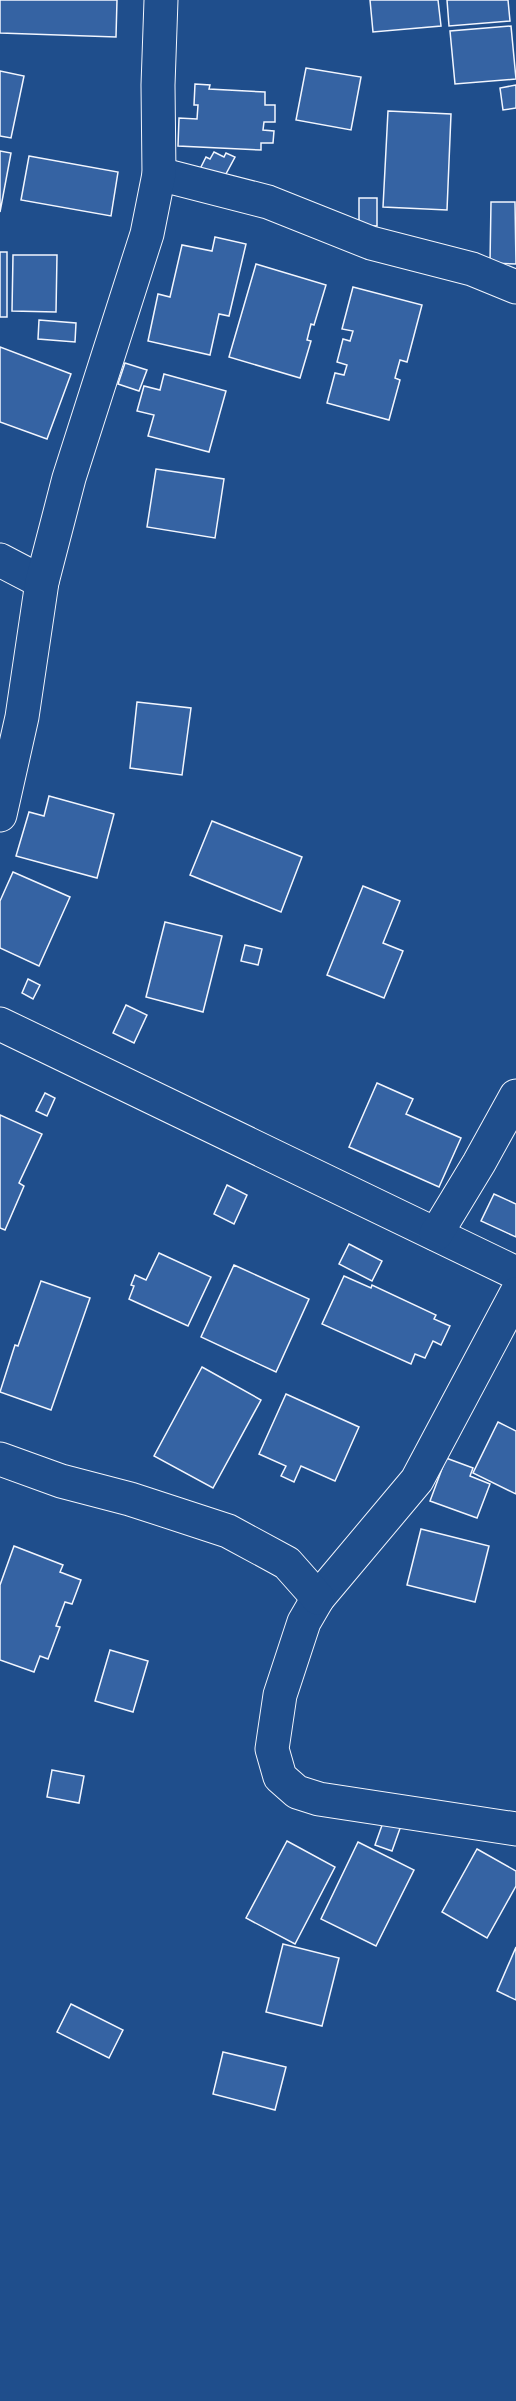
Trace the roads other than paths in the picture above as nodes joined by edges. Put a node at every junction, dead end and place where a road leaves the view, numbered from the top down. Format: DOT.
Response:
graph roads {
  1 [pos="161,0"];
  2 [pos="159,174"];
  3 [pos="516,287"];
  4 [pos="0,560"];
  5 [pos="42,582"];
  6 [pos="0,815"];
  7 [pos="0,1024"];
  8 [pos="516,1096"];
  9 [pos="436,1233"];
  10 [pos="516,1273"];
  11 [pos="516,1294"];
  12 [pos="0,1459"];
  13 [pos="318,1598"];
  14 [pos="516,1829"];
  1 -- 2 [label="street"];
  2 -- 3 [label="street"];
  2 -- 5 [label="street"];
  4 -- 5 [label="street"];
  5 -- 6 [label="street"];
  7 -- 9 [label="street"];
  8 -- 9 [label="street"];
  9 -- 10 [label="street"];
  11 -- 13 [label="street"];
  12 -- 13 [label="street"];
  13 -- 14 [label="street"];
}
